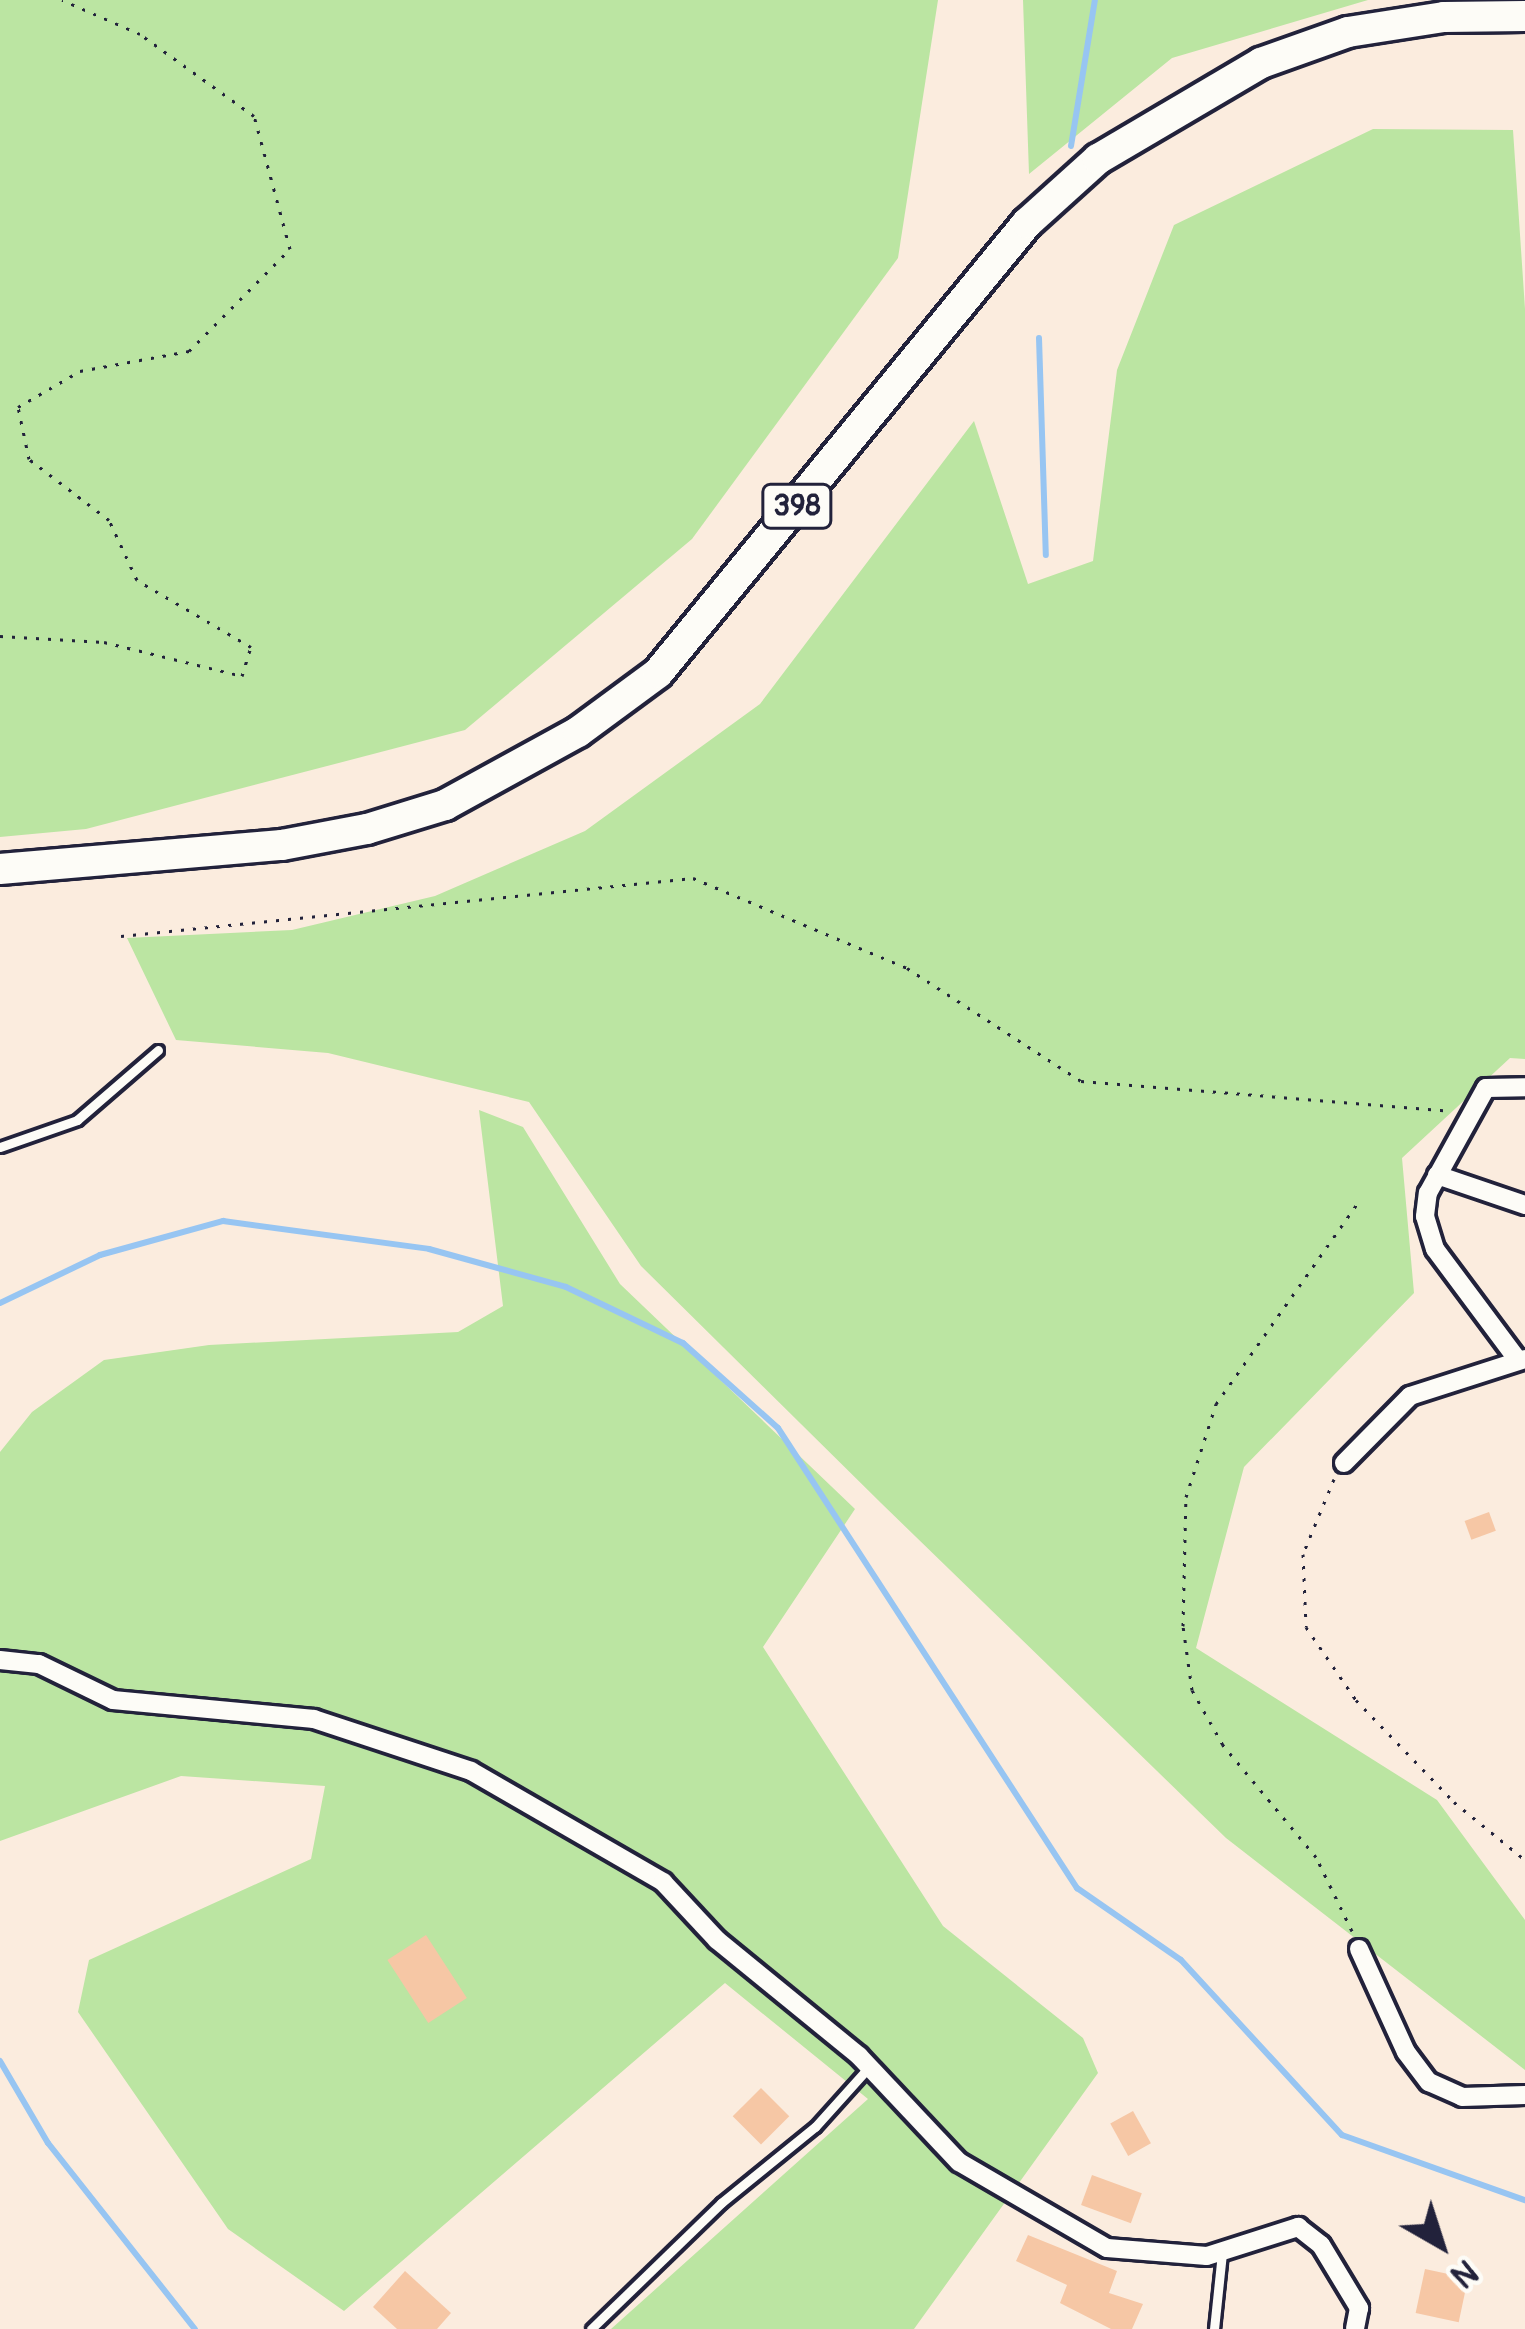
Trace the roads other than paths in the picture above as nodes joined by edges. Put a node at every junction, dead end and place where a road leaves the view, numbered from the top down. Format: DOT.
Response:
graph roads {
  1 [pos="1525,16"];
  2 [pos="0,868"];
  3 [pos="158,1051"];
  4 [pos="1525,1087"];
  5 [pos="0,1147"];
  6 [pos="1437,1175"];
  7 [pos="1525,1205"];
  8 [pos="1521,1359"];
  9 [pos="1344,1462"];
  10 [pos="0,1660"];
  11 [pos="1359,1949"];
  12 [pos="869,2067"];
  13 [pos="1525,2095"];
  14 [pos="1222,2253"];
  15 [pos="591,2329"];
  16 [pos="1214,2329"];
  17 [pos="1355,2329"];
  1 -- 2 [label="main road, 398"];
  3 -- 5 [label="lane"];
  4 -- 6 [label="street"];
  6 -- 7 [label="street"];
  6 -- 8 [label="street"];
  8 -- 9 [label="street"];
  10 -- 12 [label="street"];
  11 -- 13 [label="street"];
  12 -- 14 [label="street"];
  12 -- 15 [label="lane"];
  14 -- 16 [label="lane"];
  14 -- 17 [label="street"];
}
